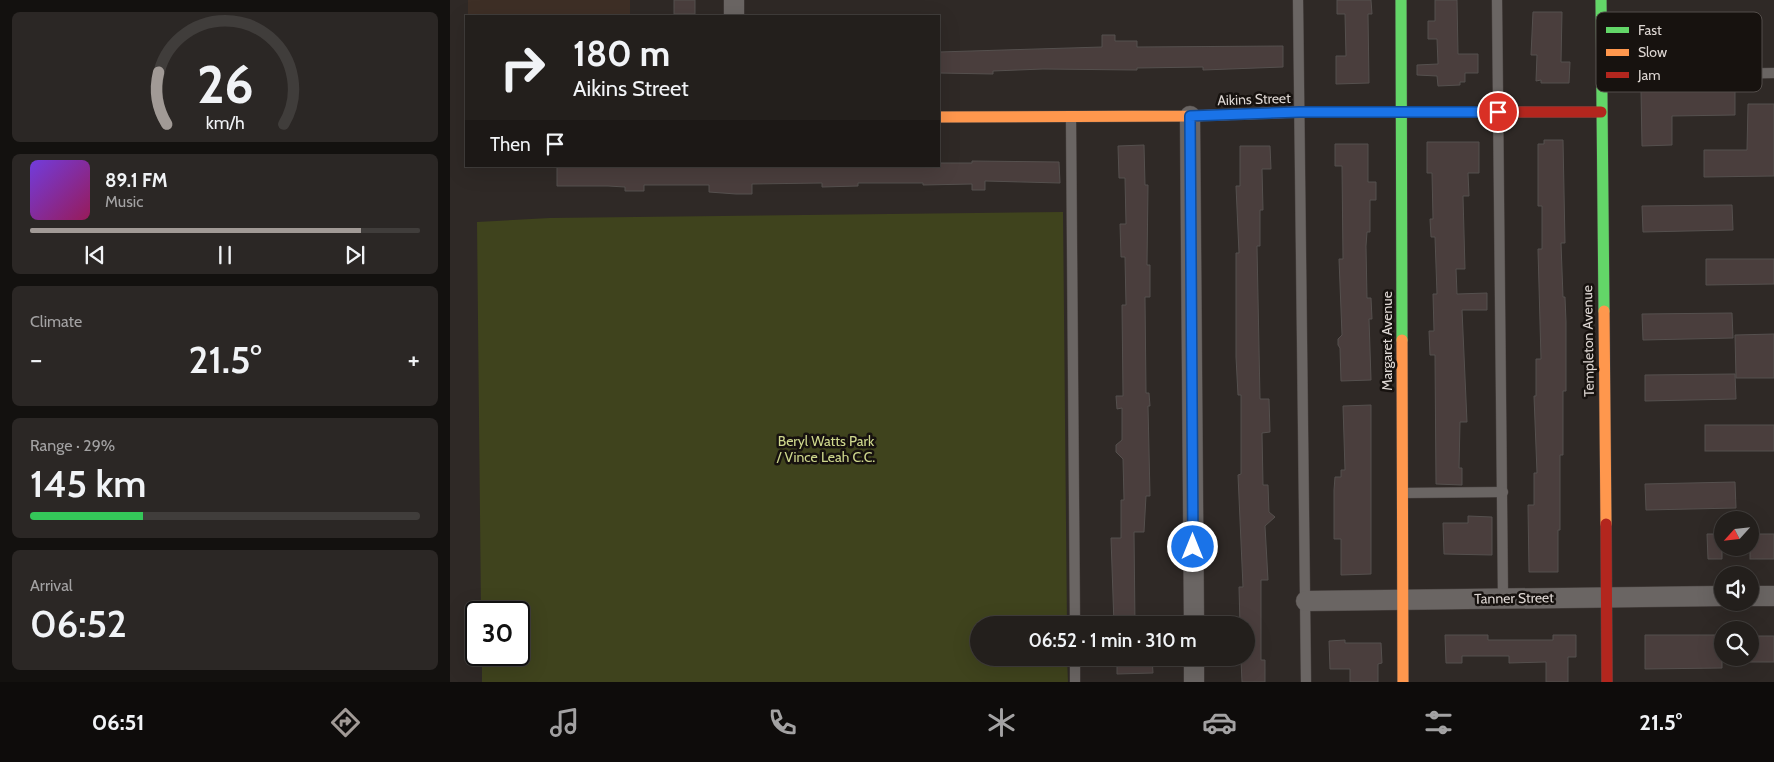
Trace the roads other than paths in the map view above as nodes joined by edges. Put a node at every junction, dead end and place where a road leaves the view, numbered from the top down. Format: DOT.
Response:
graph roads {
  1 [pos="734,0"];
  2 [pos="1298,0"];
  3 [pos="1401,0"];
  4 [pos="1497,0"];
  5 [pos="734,15"];
  6 [pos="1601,92"];
  7 [pos="1299,112"];
  8 [pos="1402,112"];
  9 [pos="1498,112"];
  10 [pos="1601,112"];
  11 [pos="1071,115"];
  12 [pos="1190,116"];
  13 [pos="940,117"];
  14 [pos="1503,492"];
  15 [pos="1402,493"];
  16 [pos="1714,596"];
  17 [pos="1759,596"];
  18 [pos="1774,596"];
  19 [pos="1607,597"];
  20 [pos="1502,598"];
  21 [pos="1306,600"];
  22 [pos="1402,600"];
  23 [pos="1075,616"];
  24 [pos="1194,616"];
  25 [pos="1075,666"];
  26 [pos="1194,666"];
  27 [pos="1075,682"];
  28 [pos="1194,682"];
  29 [pos="1306,682"];
  30 [pos="1403,682"];
  31 [pos="1607,682"];
  1 -- 5 [label="street"];
  2 -- 7 [label="lane"];
  3 -- 8 [label="street, Margaret Avenue"];
  4 -- 9 [label="lane"];
  6 -- 10 [label="street, Templeton Avenue"];
  7 -- 8 [label="street, Aikins Street"];
  7 -- 12 [label="street, Aikins Street"];
  7 -- 21 [label="lane"];
  8 -- 9 [label="street, Aikins Street"];
  8 -- 15 [label="street, Margaret Avenue"];
  9 -- 10 [label="street, Aikins Street"];
  9 -- 14 [label="lane"];
  10 -- 19 [label="street, Templeton Avenue"];
  11 -- 12 [label="street, Aikins Street"];
  11 -- 13 [label="street, Aikins Street"];
  11 -- 23 [label="lane"];
  12 -- 24 [label="street"];
  14 -- 15 [label="lane"];
  14 -- 20 [label="lane"];
  15 -- 22 [label="street, Margaret Avenue"];
  16 -- 19 [label="street, Tanner Street"];
  17 -- 18 [label="street"];
  19 -- 20 [label="street, Tanner Street"];
  19 -- 31 [label="street, Templeton Avenue"];
  20 -- 22 [label="street, Tanner Street"];
  21 -- 22 [label="street, Tanner Street"];
  21 -- 29 [label="lane"];
  22 -- 30 [label="street, Margaret Avenue"];
  25 -- 27 [label="lane"];
  26 -- 28 [label="street"];
}
